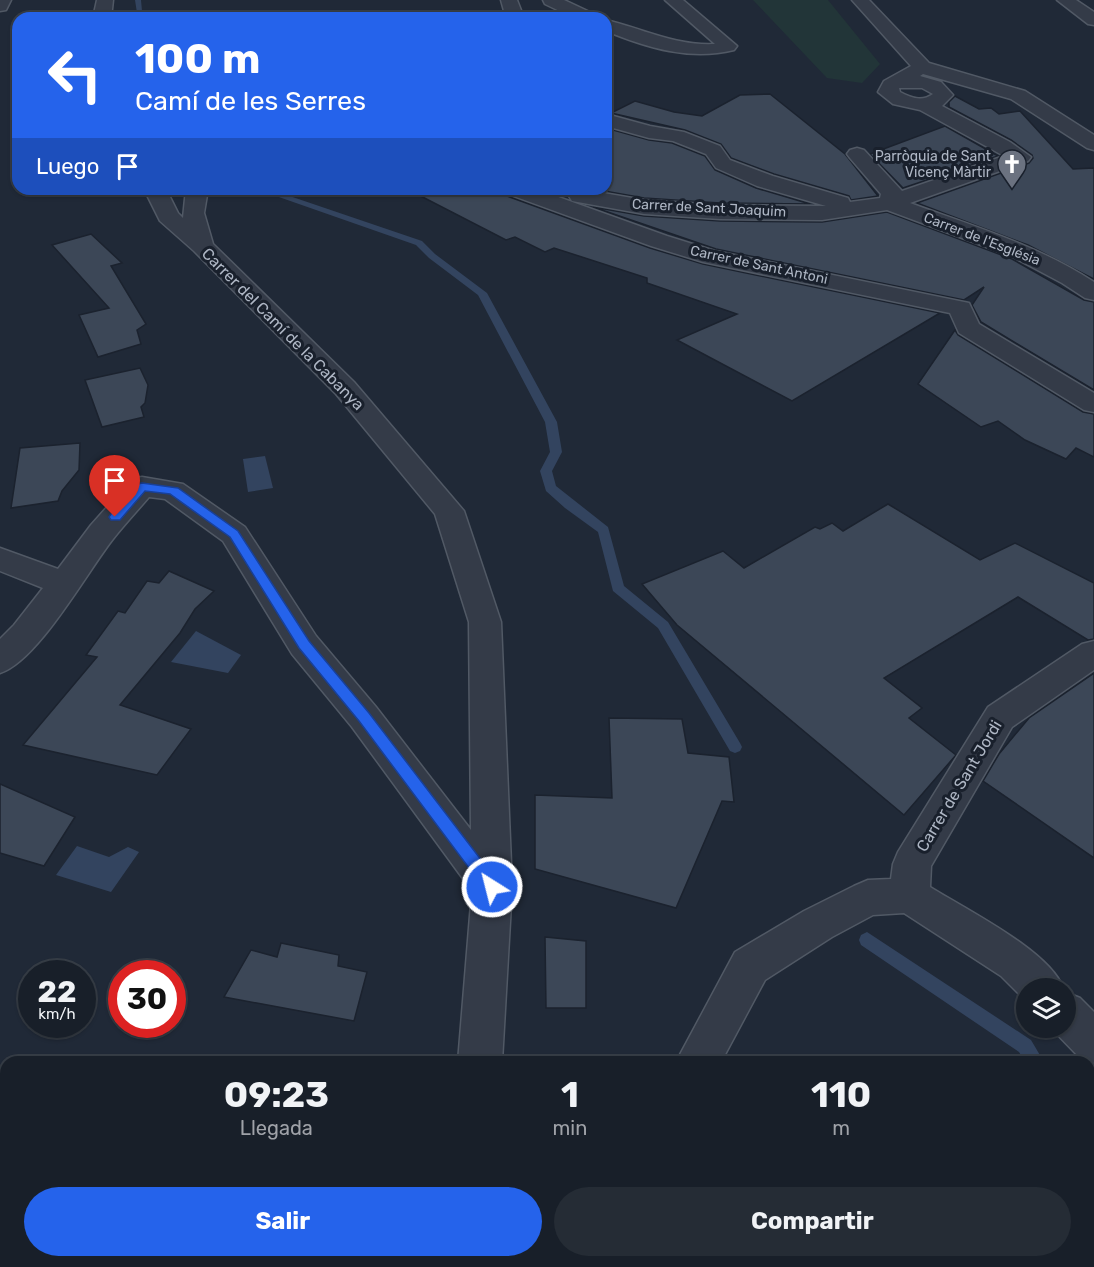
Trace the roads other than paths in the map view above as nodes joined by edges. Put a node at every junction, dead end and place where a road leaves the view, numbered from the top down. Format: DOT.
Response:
graph roads {
  1 [pos="3,0"];
  2 [pos="551,0"];
  3 [pos="673,0"];
  4 [pos="860,0"];
  5 [pos="1065,0"];
  6 [pos="0,6"];
  7 [pos="576,12"];
  8 [pos="1094,20"];
  9 [pos="612,28"];
  10 [pos="922,67"];
  11 [pos="897,82"];
  12 [pos="996,88"];
  13 [pos="944,95"];
  14 [pos="923,104"];
  15 [pos="612,114"];
  16 [pos="612,121"];
  17 [pos="666,134"];
  18 [pos="1094,144"];
  19 [pos="857,154"];
  20 [pos="158,195"];
  21 [pos="196,195"];
  22 [pos="534,195"];
  23 [pos="569,195"];
  24 [pos="889,203"];
  25 [pos="858,209"];
  26 [pos="202,246"];
  27 [pos="1083,275"];
  28 [pos="1094,293"];
  29 [pos="1094,404"];
  30 [pos="0,559"];
  31 [pos="64,584"];
  32 [pos="1094,653"];
  33 [pos="0,660"];
  34 [pos="492,887"];
  35 [pos="910,895"];
  36 [pos="1032,978"];
  37 [pos="1076,1023"];
  38 [pos="1094,1042"];
  39 [pos="480,1056"];
  40 [pos="701,1056"];
  1 -- 6 [label="street"];
  2 -- 7 [label="street"];
  3 -- 9 [label="street"];
  4 -- 10 [label="street"];
  5 -- 8 [label="street"];
  10 -- 11 [label="street"];
  10 -- 12 [label="street"];
  11 -- 13 [label="street"];
  11 -- 14 [label="street"];
  12 -- 13 [label="street"];
  12 -- 18 [label="street"];
  13 -- 14 [label="street"];
  14 -- 24 [label="street, Carrer de Sant Joaquim"];
  15 -- 17 [label="street"];
  16 -- 17 [label="street"];
  17 -- 25 [label="street"];
  19 -- 24 [label="street"];
  20 -- 26 [label="street, Carrer del Camí de la Cabanya"];
  21 -- 26 [label="street"];
  22 -- 29 [label="street, Carrer de Sant Antoni"];
  23 -- 25 [label="street, Carrer de Sant Joaquim"];
  24 -- 25 [label="street, Carrer de Sant Joaquim"];
  24 -- 27 [label="street, Carrer de l'Església"];
  26 -- 34 [label="street, Carrer del Camí de la Cabanya"];
  27 -- 28 [label="street, Carrer de l'Església"];
  30 -- 31 [label="street"];
  31 -- 33 [label="street"];
  31 -- 34 [label="street"];
  32 -- 35 [label="street, Carrer de Sant Jordi"];
  34 -- 39 [label="street, Carrer del Camí de la Cabanya"];
  35 -- 36 [label="street"];
  35 -- 40 [label="street"];
  37 -- 38 [label="street"];
}
